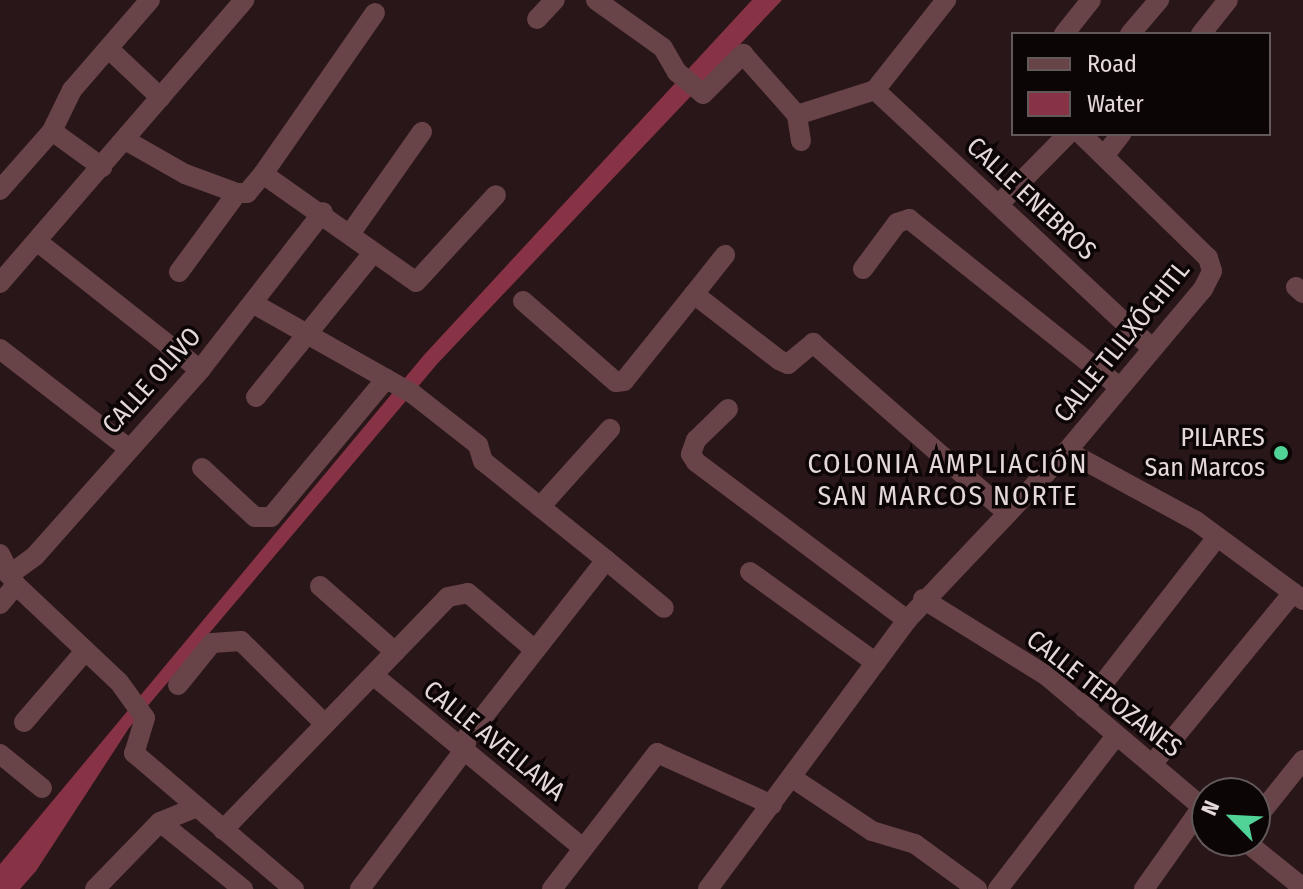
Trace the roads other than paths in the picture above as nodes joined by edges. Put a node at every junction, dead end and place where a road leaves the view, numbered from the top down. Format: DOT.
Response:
graph roads {
  1 [pos="150,0"];
  2 [pos="244,0"];
  3 [pos="555,0"];
  4 [pos="596,0"];
  5 [pos="946,0"];
  6 [pos="1091,0"];
  7 [pos="1159,0"];
  8 [pos="1228,0"];
  9 [pos="375,13"];
  10 [pos="537,19"];
  11 [pos="1066,32"];
  12 [pos="1132,32"];
  13 [pos="1203,32"];
  14 [pos="109,49"];
  15 [pos="875,90"];
  16 [pos="161,98"];
  17 [pos="797,115"];
  18 [pos="52,131"];
  19 [pos="422,132"];
  20 [pos="1066,136"];
  21 [pos="1083,136"];
  22 [pos="1119,136"];
  23 [pos="127,141"];
  24 [pos="801,141"];
  25 [pos="1104,156"];
  26 [pos="102,167"];
  27 [pos="263,174"];
  28 [pos="0,190"];
  29 [pos="237,193"];
  30 [pos="496,195"];
  31 [pos="999,204"];
  32 [pos="323,212"];
  33 [pos="350,234"];
  34 [pos="38,242"];
  35 [pos="373,253"];
  36 [pos="725,255"];
  37 [pos="863,269"];
  38 [pos="179,272"];
  39 [pos="0,283"];
  40 [pos="694,294"];
  41 [pos="523,301"];
  42 [pos="254,304"];
  43 [pos="305,335"];
  44 [pos="1151,347"];
  45 [pos="0,349"];
  46 [pos="200,370"];
  47 [pos="390,380"];
  48 [pos="1118,386"];
  49 [pos="256,397"];
  50 [pos="728,409"];
  51 [pos="610,429"];
  52 [pos="127,447"];
  53 [pos="1067,451"];
  54 [pos="202,468"];
  55 [pos="540,507"];
  56 [pos="1006,512"];
  57 [pos="1217,537"];
  58 [pos="0,554"];
  59 [pos="606,560"];
  60 [pos="750,572"];
  61 [pos="13,580"];
  62 [pos="320,586"];
  63 [pos="1298,596"];
  64 [pos="923,599"];
  65 [pos="0,604"];
  66 [pos="664,608"];
  67 [pos="907,620"];
  68 [pos="535,650"];
  69 [pos="85,651"];
  70 [pos="395,652"];
  71 [pos="876,663"];
  72 [pos="373,675"];
  73 [pos="178,685"];
  74 [pos="1084,708"];
  75 [pos="24,722"];
  76 [pos="325,724"];
  77 [pos="1116,736"];
  78 [pos="465,749"];
  79 [pos="0,754"];
  80 [pos="1303,760"];
  81 [pos="1154,762"];
  82 [pos="794,779"];
  83 [pos="42,788"];
  84 [pos="1191,796"];
  85 [pos="1271,800"];
  86 [pos="772,805"];
  87 [pos="192,809"];
  88 [pos="160,822"];
  89 [pos="1191,827"];
  90 [pos="223,830"];
  91 [pos="582,847"];
  92 [pos="1265,857"];
  93 [pos="235,886"];
  94 [pos="972,888"];
  95 [pos="1303,888"];
  96 [pos="95,889"];
  97 [pos="294,889"];
  98 [pos="360,889"];
  99 [pos="552,889"];
  100 [pos="708,889"];
  101 [pos="998,889"];
  102 [pos="1144,889"];
  1 -- 14 [label="street"];
  2 -- 16 [label="street"];
  3 -- 10 [label="street"];
  4 -- 17 [label="street"];
  5 -- 15 [label="street"];
  6 -- 11 [label="street"];
  7 -- 12 [label="street"];
  8 -- 13 [label="street"];
  9 -- 27 [label="street"];
  14 -- 16 [label="street"];
  14 -- 18 [label="street"];
  15 -- 17 [label="street"];
  15 -- 31 [label="street, CALLE ENEBROS"];
  16 -- 23 [label="street"];
  17 -- 24 [label="street"];
  18 -- 26 [label="street"];
  18 -- 28 [label="street"];
  19 -- 33 [label="street"];
  20 -- 31 [label="street"];
  21 -- 25 [label="street, CALLE TLILXÓCHITL"];
  22 -- 25 [label="street"];
  23 -- 26 [label="street"];
  23 -- 29 [label="street"];
  25 -- 44 [label="street, CALLE TLILXÓCHITL"];
  26 -- 34 [label="street"];
  27 -- 29 [label="street"];
  27 -- 32 [label="street"];
  29 -- 38 [label="street"];
  30 -- 35 [label="street"];
  31 -- 44 [label="street, CALLE ENEBROS"];
  32 -- 33 [label="street"];
  32 -- 42 [label="street, CALLE OLIVO"];
  33 -- 35 [label="street"];
  34 -- 39 [label="street"];
  34 -- 46 [label="street"];
  35 -- 43 [label="street"];
  36 -- 40 [label="street"];
  37 -- 48 [label="street"];
  40 -- 41 [label="street"];
  40 -- 56 [label="street"];
  42 -- 43 [label="street"];
  42 -- 46 [label="street, CALLE OLIVO"];
  43 -- 47 [label="street"];
  43 -- 49 [label="street"];
  44 -- 48 [label="street, CALLE TLILXÓCHITL"];
  45 -- 52 [label="street"];
  46 -- 52 [label="street, CALLE OLIVO"];
  47 -- 54 [label="street"];
  47 -- 55 [label="street"];
  48 -- 53 [label="street, CALLE TLILXÓCHITL"];
  50 -- 67 [label="street"];
  51 -- 55 [label="street"];
  52 -- 61 [label="street, CALLE OLIVO"];
  53 -- 56 [label="street, CALLE TLILXÓCHITL"];
  53 -- 57 [label="street"];
  55 -- 59 [label="street"];
  56 -- 64 [label="street, CALLE TLILXÓCHITL"];
  57 -- 63 [label="street"];
  57 -- 74 [label="street"];
  58 -- 61 [label="street"];
  59 -- 66 [label="street"];
  59 -- 68 [label="street"];
  60 -- 71 [label="street"];
  61 -- 65 [label="street, CALLE OLIVO"];
  61 -- 69 [label="street"];
  62 -- 70 [label="street"];
  63 -- 81 [label="street"];
  64 -- 67 [label="street, CALLE TLILXÓCHITL"];
  64 -- 74 [label="street, CALLE TEPOZANES"];
  67 -- 71 [label="street, CALLE TLILXÓCHITL"];
  68 -- 70 [label="street"];
  68 -- 78 [label="street"];
  69 -- 75 [label="street"];
  69 -- 87 [label="street"];
  70 -- 72 [label="street"];
  71 -- 82 [label="street, CALLE TLILXÓCHITL"];
  72 -- 76 [label="street"];
  72 -- 78 [label="street, CALLE AVELLANA"];
  73 -- 76 [label="street"];
  74 -- 77 [label="street, CALLE TEPOZANES"];
  76 -- 90 [label="street"];
  77 -- 81 [label="street, CALLE TEPOZANES"];
  77 -- 101 [label="street"];
  78 -- 91 [label="street, CALLE AVELLANA"];
  78 -- 98 [label="street"];
  79 -- 83 [label="street"];
  80 -- 85 [label="street"];
  81 -- 84 [label="street, CALLE TEPOZANES"];
  82 -- 86 [label="street, CALLE TLILXÓCHITL"];
  82 -- 94 [label="street"];
  86 -- 91 [label="street"];
  86 -- 100 [label="street, CALLE TLILXÓCHITL"];
  87 -- 88 [label="street"];
  87 -- 90 [label="street"];
  88 -- 93 [label="street"];
  88 -- 96 [label="street"];
  89 -- 102 [label="street"];
  90 -- 97 [label="street"];
  91 -- 99 [label="street"];
  92 -- 95 [label="street"];
}
